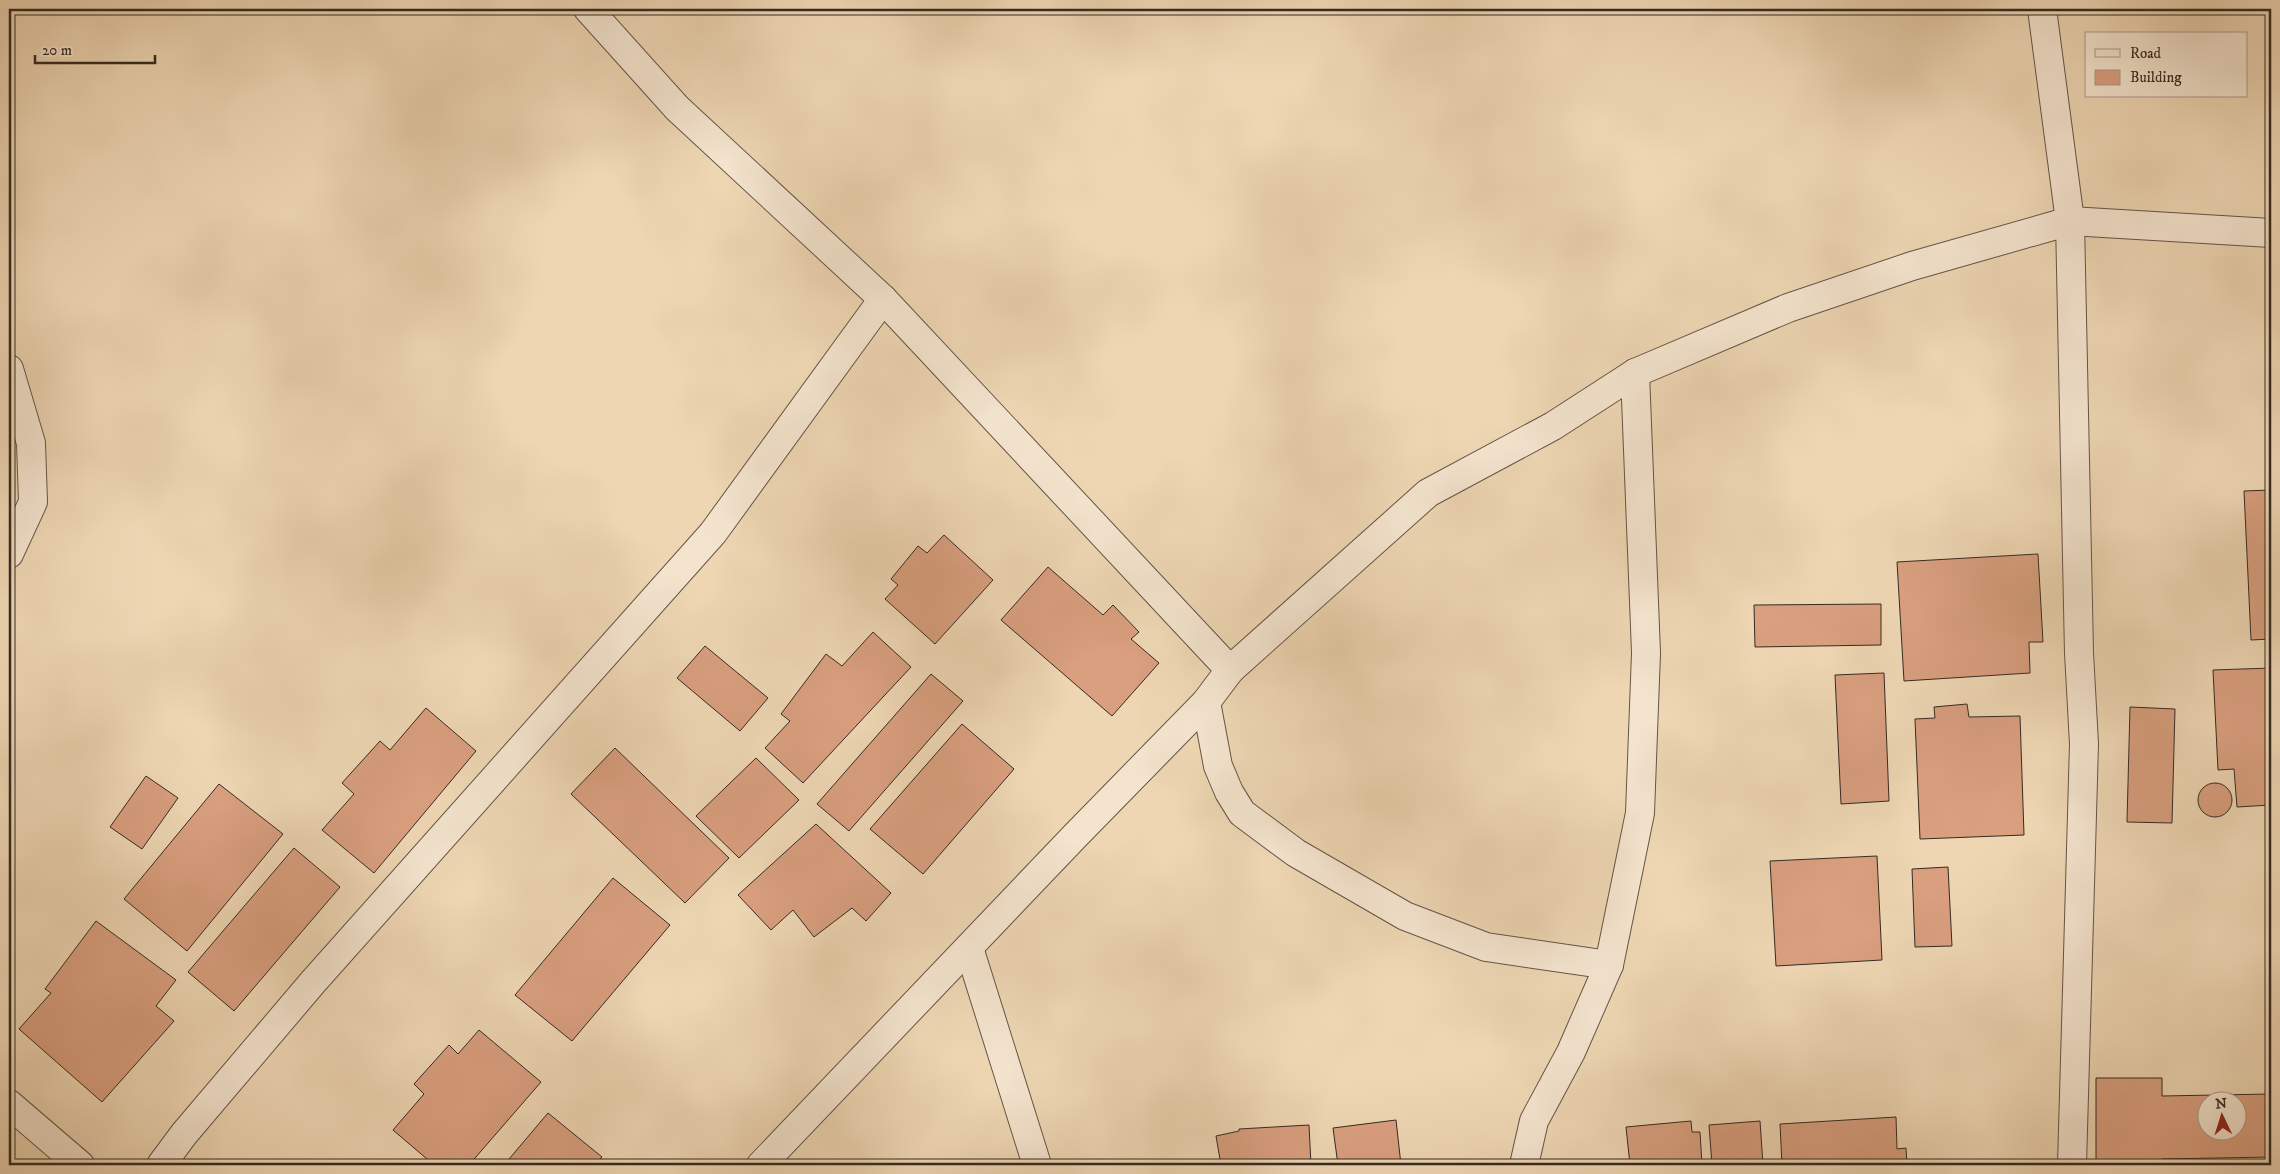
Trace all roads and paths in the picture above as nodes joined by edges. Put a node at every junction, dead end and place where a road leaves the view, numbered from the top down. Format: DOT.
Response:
graph roads {
  1 [pos="588,9"];
  2 [pos="2042,9"];
  3 [pos="2070,222"];
  4 [pos="2271,233"];
  5 [pos="883,299"];
  6 [pos="9,369"];
  7 [pos="1635,373"];
  8 [pos="9,554"];
  9 [pos="1230,670"];
  10 [pos="1206,702"];
  11 [pos="970,948"];
  12 [pos="1609,965"];
  13 [pos="9,1104"];
  14 [pos="80,1165"];
  15 [pos="161,1165"];
  16 [pos="761,1165"];
  17 [pos="1037,1165"];
  18 [pos="1524,1165"];
  19 [pos="2072,1165"];
  1 -- 5 [label="street"];
  2 -- 3 [label="street"];
  3 -- 4 [label="street"];
  3 -- 7 [label="street"];
  3 -- 19 [label="street"];
  5 -- 9 [label="street"];
  5 -- 15 [label="street"];
  6 -- 8 [label="street"];
  7 -- 9 [label="street"];
  7 -- 12 [label="street"];
  9 -- 10 [label="street"];
  10 -- 11 [label="street"];
  10 -- 12 [label="street"];
  11 -- 16 [label="street"];
  11 -- 17 [label="street"];
  12 -- 18 [label="street"];
  13 -- 14 [label="street"];
}
